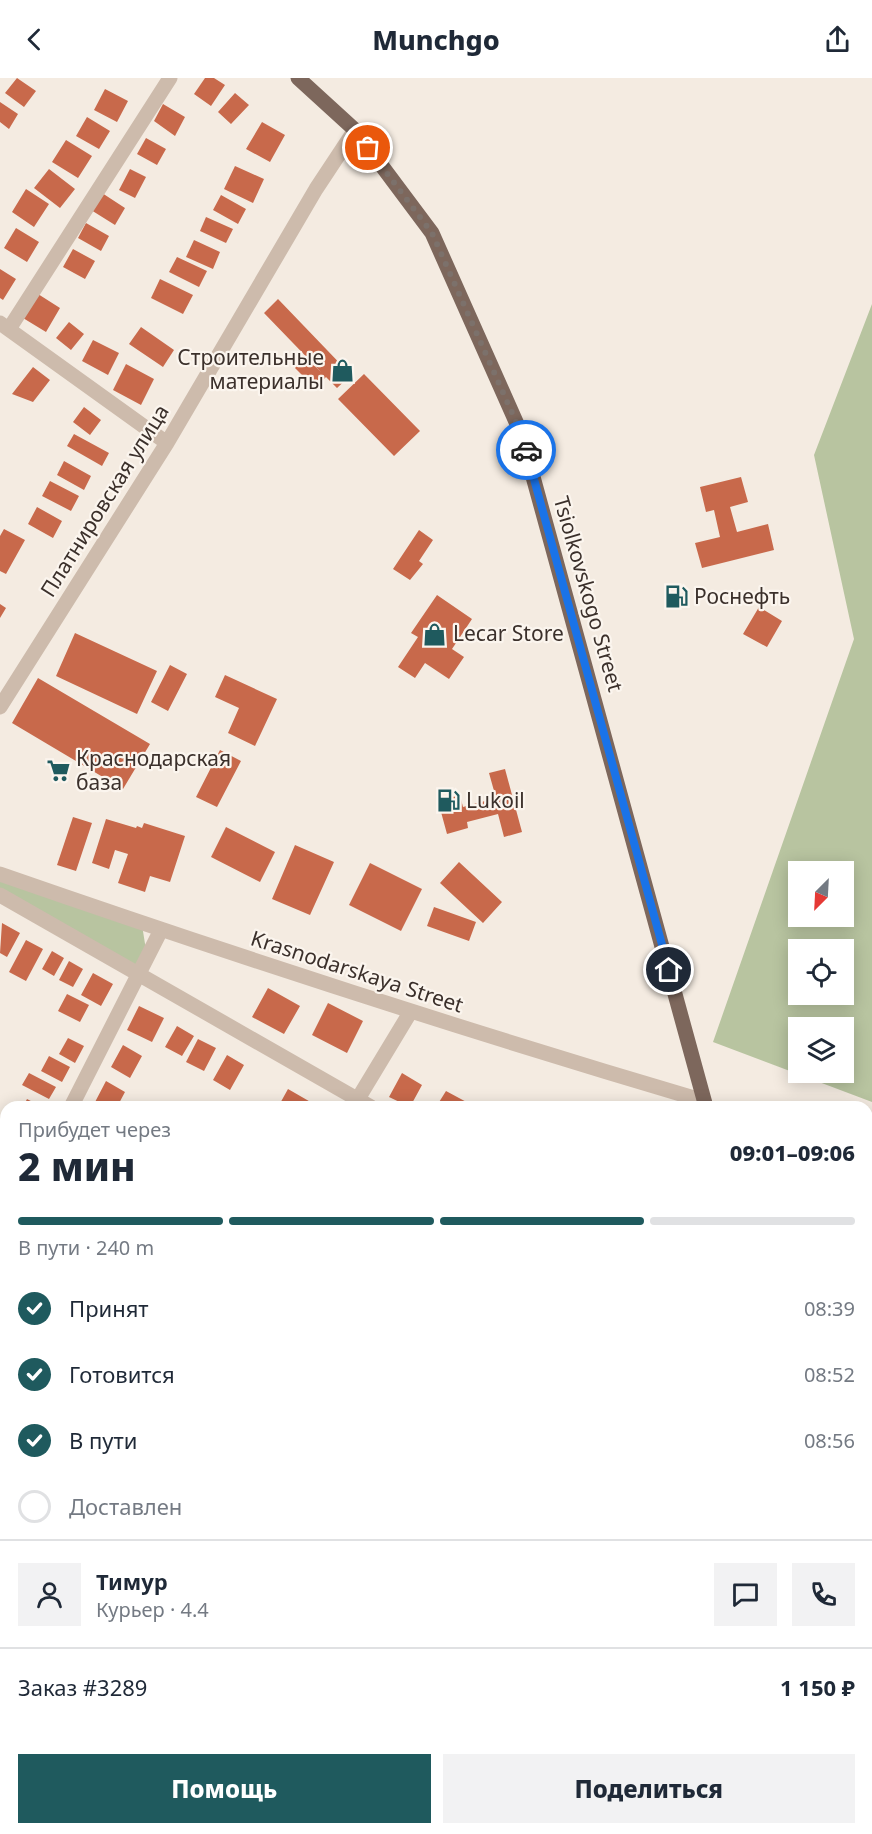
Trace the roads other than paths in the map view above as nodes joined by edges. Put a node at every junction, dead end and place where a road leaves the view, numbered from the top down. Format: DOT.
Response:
graph roads {
  1 [pos="170,78"];
  2 [pos="298,78"];
  3 [pos="355,130"];
  4 [pos="5,326"];
  5 [pos="167,443"];
  6 [pos="0,707"];
  7 [pos="0,874"];
  8 [pos="0,895"];
  9 [pos="161,930"];
  10 [pos="139,976"];
  11 [pos="411,1011"];
  12 [pos="73,1101"];
  13 [pos="355,1101"];
  14 [pos="362,1101"];
  15 [pos="696,1101"];
  16 [pos="704,1101"];
  1 -- 4 [label="street"];
  2 -- 3 [label="main road, Tsiolkovskogo Street"];
  3 -- 5 [label="street, Платнировская улица"];
  3 -- 16 [label="main road, Tsiolkovskogo Street"];
  4 -- 5 [label="street"];
  5 -- 6 [label="street, Платнировская улица"];
  7 -- 9 [label="street, Krasnodarskaya Street"];
  8 -- 10 [label="street"];
  9 -- 10 [label="street"];
  9 -- 11 [label="street, Krasnodarskaya Street"];
  10 -- 12 [label="street"];
  10 -- 13 [label="street"];
  11 -- 14 [label="street"];
  11 -- 15 [label="street, Krasnodarskaya Street"];
}
